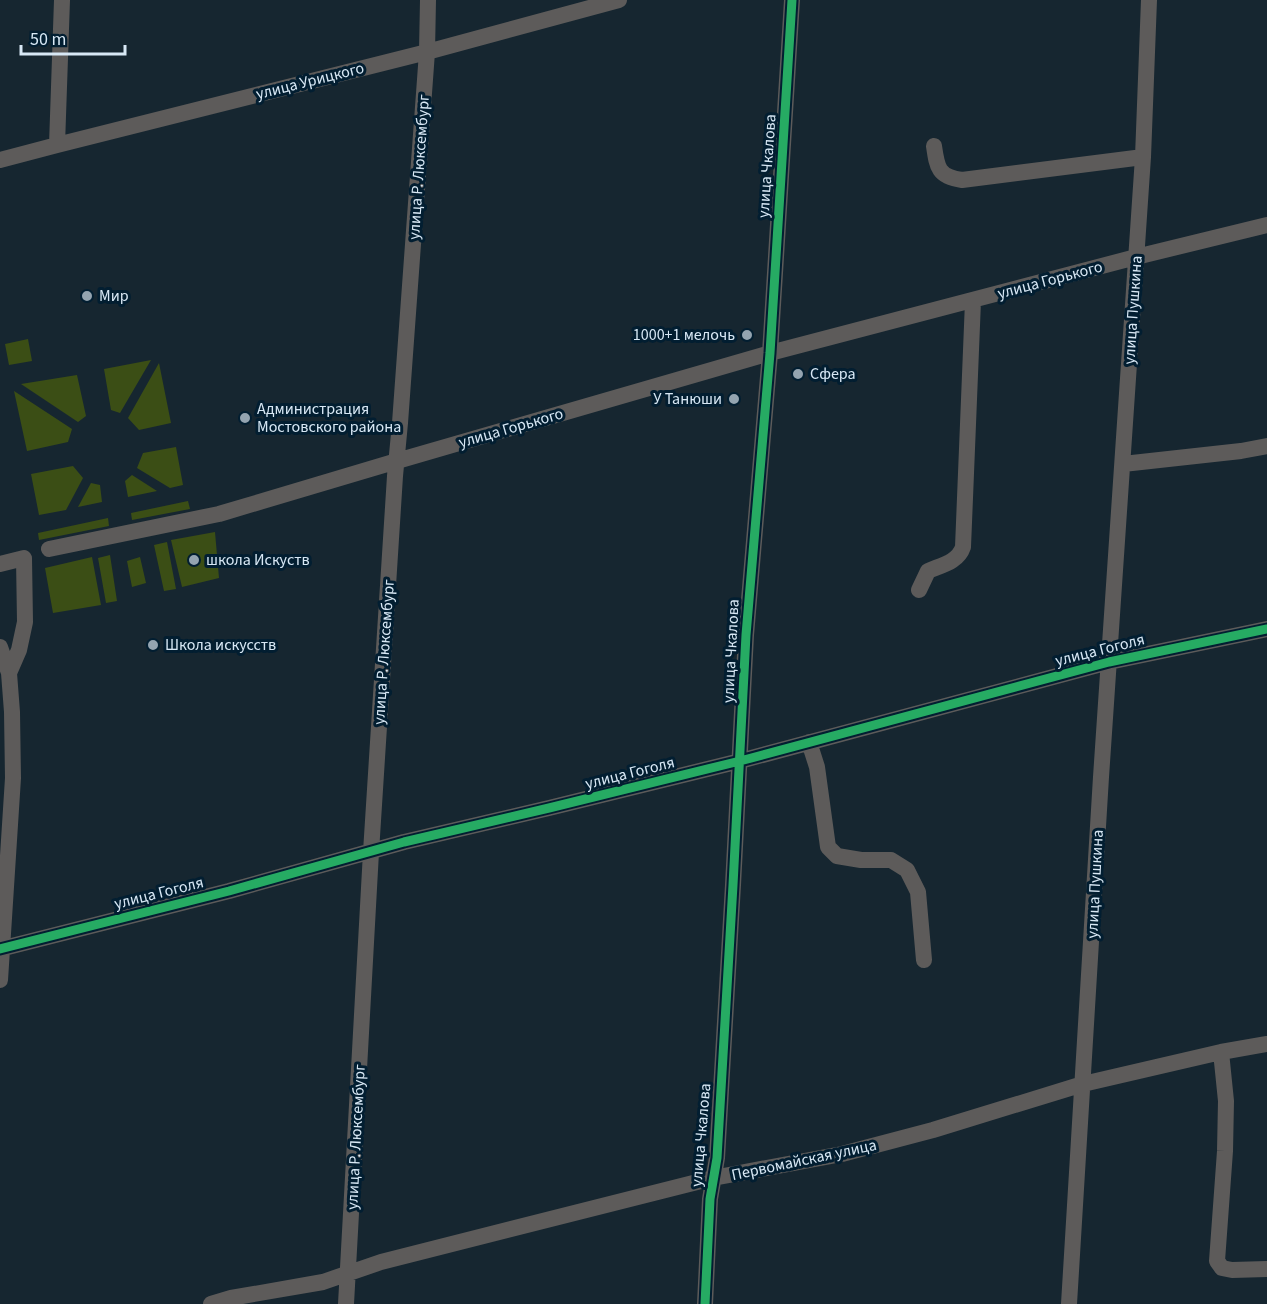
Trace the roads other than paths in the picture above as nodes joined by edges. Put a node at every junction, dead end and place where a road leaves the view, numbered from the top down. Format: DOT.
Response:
graph roads {
  1 [pos="62,0"];
  2 [pos="428,0"];
  3 [pos="619,0"];
  4 [pos="792,0"];
  5 [pos="1149,0"];
  6 [pos="427,52"];
  7 [pos="57,145"];
  8 [pos="934,146"];
  9 [pos="1143,157"];
  10 [pos="0,160"];
  11 [pos="1267,225"];
  12 [pos="1136,258"];
  13 [pos="973,301"];
  14 [pos="770,353"];
  15 [pos="1267,446"];
  16 [pos="397,460"];
  17 [pos="1123,464"];
  18 [pos="49,549"];
  19 [pos="0,564"];
  20 [pos="919,590"];
  21 [pos="1267,629"];
  22 [pos="0,647"];
  23 [pos="1109,662"];
  24 [pos="9,673"];
  25 [pos="809,742"];
  26 [pos="740,761"];
  27 [pos="371,852"];
  28 [pos="1,949"];
  29 [pos="924,960"];
  30 [pos="0,980"];
  31 [pos="1267,1044"];
  32 [pos="1221,1052"];
  33 [pos="1083,1084"];
  34 [pos="713,1178"];
  35 [pos="1267,1269"];
  36 [pos="348,1273"];
  37 [pos="211,1304"];
  38 [pos="346,1304"];
  39 [pos="705,1304"];
  40 [pos="1068,1304"];
  1 -- 7 [label="street"];
  2 -- 6 [label="street, улица Р. Люксембург"];
  3 -- 6 [label="street, улица Урицкого"];
  4 -- 14 [label="street, улица Чкалова"];
  5 -- 9 [label="street, улица Пушкина"];
  6 -- 7 [label="street, улица Урицкого"];
  6 -- 16 [label="street, улица Р. Люксембург"];
  7 -- 10 [label="street, улица Урицкого"];
  8 -- 9 [label="street"];
  9 -- 12 [label="street, улица Пушкина"];
  11 -- 12 [label="street, улица Горького"];
  12 -- 13 [label="street, улица Горького"];
  12 -- 17 [label="street, улица Пушкина"];
  13 -- 14 [label="street, улица Горького"];
  13 -- 20 [label="street"];
  14 -- 16 [label="street, улица Горького"];
  14 -- 26 [label="street, улица Чкалова"];
  15 -- 17 [label="street"];
  16 -- 18 [label="street, улица Горького"];
  16 -- 27 [label="street, улица Р. Люксембург"];
  17 -- 23 [label="street, улица Пушкина"];
  19 -- 24 [label="street"];
  21 -- 23 [label="street, улица Гоголя"];
  22 -- 24 [label="street"];
  23 -- 25 [label="street, улица Гоголя"];
  23 -- 33 [label="street, улица Пушкина"];
  24 -- 28 [label="street"];
  25 -- 26 [label="street, улица Гоголя"];
  25 -- 29 [label="street"];
  26 -- 27 [label="street, улица Гоголя"];
  26 -- 34 [label="street, улица Чкалова"];
  27 -- 28 [label="street, улица Гоголя"];
  27 -- 36 [label="street, улица Р. Люксембург"];
  28 -- 30 [label="street"];
  31 -- 32 [label="street, Первомайская улица"];
  32 -- 33 [label="street, Первомайская улица"];
  32 -- 35 [label="street"];
  33 -- 34 [label="street, Первомайская улица"];
  33 -- 40 [label="street, улица Пушкина"];
  34 -- 36 [label="street, Первомайская улица"];
  34 -- 39 [label="street, улица Чкалова"];
  36 -- 37 [label="street, Первомайская улица"];
  36 -- 38 [label="street, улица Р. Люксембург"];
}
